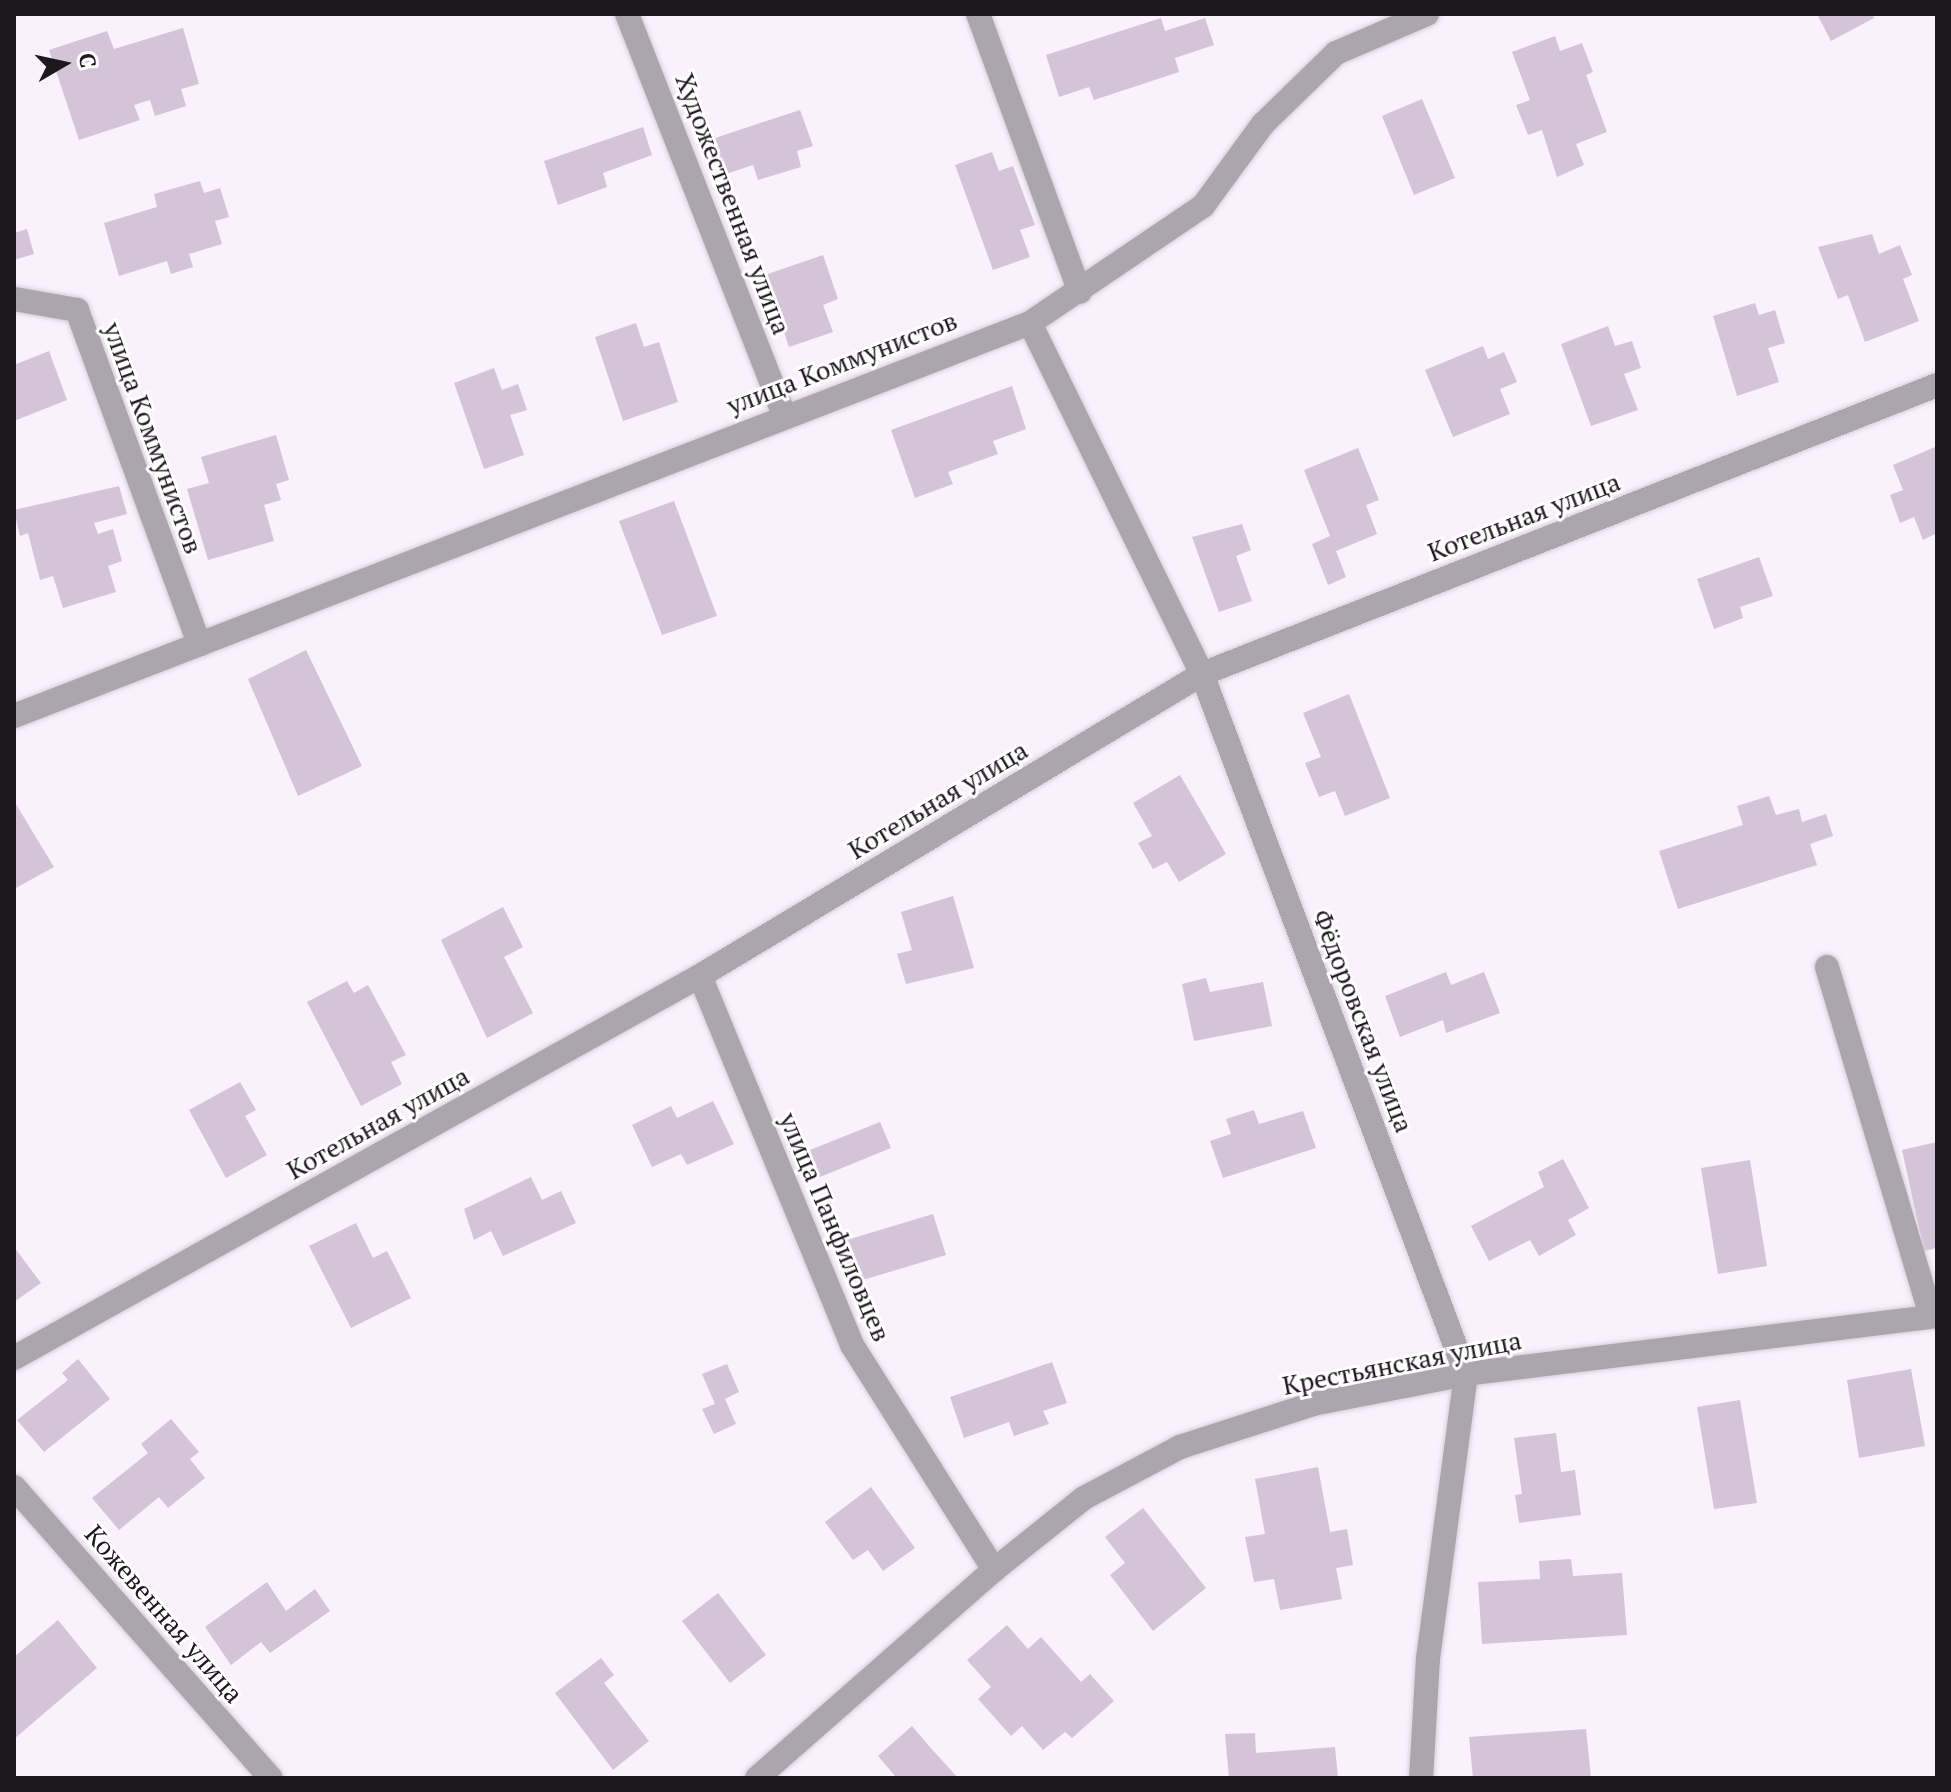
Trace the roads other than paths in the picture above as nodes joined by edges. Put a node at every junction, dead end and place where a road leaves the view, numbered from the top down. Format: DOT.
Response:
graph roads {
  1 [pos="627,14"];
  2 [pos="978,14"];
  3 [pos="1427,14"];
  4 [pos="1080,292"];
  5 [pos="14,299"];
  6 [pos="1030,323"];
  7 [pos="1937,385"];
  8 [pos="784,415"];
  9 [pos="199,644"];
  10 [pos="1202,674"];
  11 [pos="14,716"];
  12 [pos="1827,967"];
  13 [pos="700,976"];
  14 [pos="1934,1316"];
  15 [pos="14,1358"];
  16 [pos="1466,1374"];
  17 [pos="14,1487"];
  18 [pos="994,1570"];
  19 [pos="271,1778"];
  20 [pos="757,1778"];
  21 [pos="1421,1778"];
  1 -- 8 [label="street, Художественная улица"];
  2 -- 4 [label="street"];
  3 -- 4 [label="street, улица Коммунистов"];
  4 -- 6 [label="street, улица Коммунистов"];
  5 -- 9 [label="street, улица Коммунистов"];
  6 -- 8 [label="street, улица Коммунистов"];
  6 -- 10 [label="street, Фёдоровская улица"];
  7 -- 10 [label="street, Котельная улица"];
  8 -- 9 [label="street, улица Коммунистов"];
  9 -- 11 [label="street, улица Коммунистов"];
  10 -- 13 [label="street, Котельная улица"];
  10 -- 16 [label="street, Фёдоровская улица"];
  12 -- 14 [label="street"];
  13 -- 15 [label="street, Котельная улица"];
  13 -- 18 [label="street, улица Панфиловцев"];
  14 -- 16 [label="street, Крестьянская улица"];
  16 -- 18 [label="street, Крестьянская улица"];
  16 -- 21 [label="street, Фёдоровская улица"];
  17 -- 19 [label="street, Кожевенная улица"];
  18 -- 20 [label="street, Крестьянская улица"];
}
